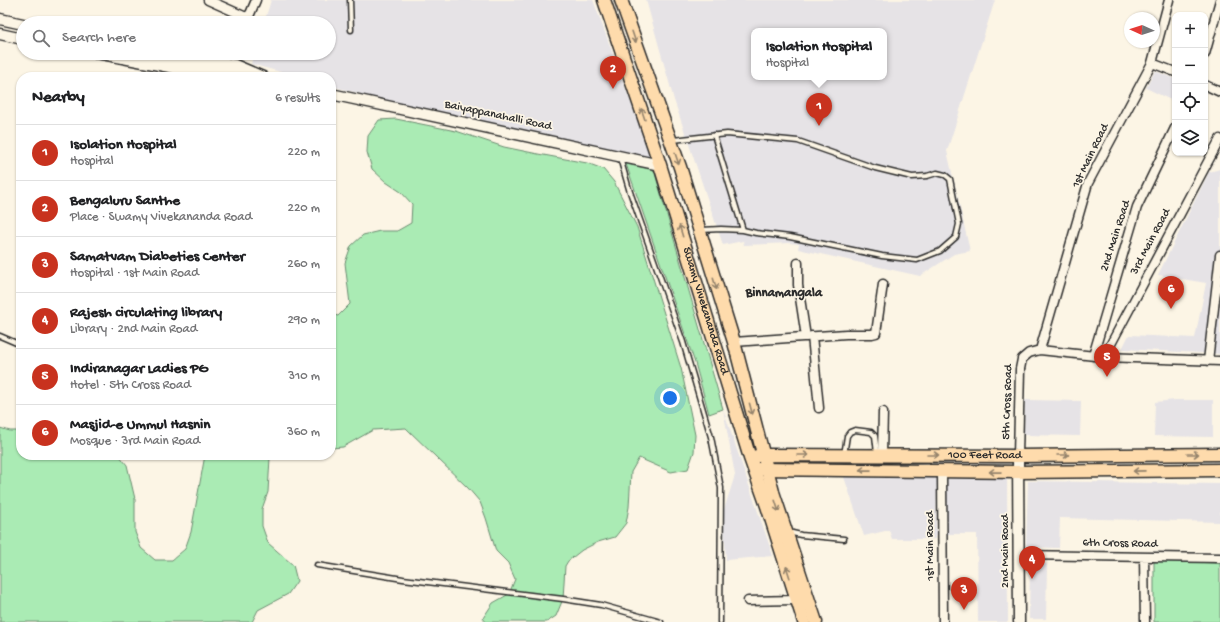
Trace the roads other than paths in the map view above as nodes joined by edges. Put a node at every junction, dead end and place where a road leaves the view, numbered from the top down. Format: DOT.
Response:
graph roads {
  1 [pos="208,0"];
  2 [pos="256,0"];
  3 [pos="350,0"];
  4 [pos="604,0"];
  5 [pos="621,0"];
  6 [pos="1169,0"];
  7 [pos="1220,0"];
  8 [pos="244,16"];
  9 [pos="247,16"];
  10 [pos="0,19"];
  11 [pos="16,22"];
  12 [pos="0,28"];
  13 [pos="351,30"];
  14 [pos="16,31"];
  15 [pos="0,34"];
  16 [pos="16,37"];
  17 [pos="1207,48"];
  18 [pos="141,60"];
  19 [pos="165,60"];
  20 [pos="214,60"];
  21 [pos="1152,63"];
  22 [pos="1172,71"];
  23 [pos="216,72"];
  24 [pos="218,72"];
  25 [pos="252,72"];
  26 [pos="1208,86"];
  27 [pos="1220,92"];
  28 [pos="336,95"];
  29 [pos="1172,134"];
  30 [pos="714,135"];
  31 [pos="1220,140"];
  32 [pos="671,141"];
  33 [pos="619,156"];
  34 [pos="660,165"];
  35 [pos="699,230"];
  36 [pos="743,230"];
  37 [pos="1220,255"];
  38 [pos="798,263"];
  39 [pos="883,284"];
  40 [pos="0,336"];
  41 [pos="809,337"];
  42 [pos="734,342"];
  43 [pos="16,343"];
  44 [pos="1040,350"];
  45 [pos="1093,356"];
  46 [pos="1104,357"];
  47 [pos="1208,361"];
  48 [pos="1220,361"];
  49 [pos="819,408"];
  50 [pos="883,412"];
  51 [pos="1220,454"];
  52 [pos="764,455"];
  53 [pos="844,455"];
  54 [pos="880,455"];
  55 [pos="1018,456"];
  56 [pos="750,458"];
  57 [pos="767,468"];
  58 [pos="754,470"];
  59 [pos="1220,470"];
  60 [pos="942,471"];
  61 [pos="1018,472"];
  62 [pos="786,531"];
  63 [pos="844,539"];
  64 [pos="1019,555"];
  65 [pos="1144,557"];
  66 [pos="1220,558"];
  67 [pos="317,566"];
  68 [pos="748,600"];
  69 [pos="797,600"];
  70 [pos="661,622"];
  71 [pos="720,622"];
  72 [pos="804,622"];
  73 [pos="816,622"];
  74 [pos="943,622"];
  75 [pos="1019,622"];
  76 [pos="1145,622"];
  1 -- 8 [label="street"];
  2 -- 9 [label="street"];
  3 -- 13 [label="lane"];
  34 -- 4 [label="main road, Swamy Vivekananda Road, one-way"];
  5 -- 32 [label="main road, Swamy Vivekananda Road, one-way"];
  6 -- 21 [label="street, 1st Main Road"];
  7 -- 17 [label="street"];
  10 -- 11 [label="street"];
  12 -- 14 [label="street"];
  15 -- 16 [label="street"];
  18 -- 23 [label="street"];
  19 -- 24 [label="street"];
  20 -- 25 [label="street"];
  21 -- 22 [label="street"];
  21 -- 44 [label="street, 1st Main Road"];
  26 -- 27 [label="street"];
  28 -- 33 [label="street, Baiyappanahalli Road"];
  29 -- 45 [label="street, 2nd Main Road"];
  30 -- 32 [label="lane"];
  30 -- 36 [label="lane"];
  30 -- 36 [label="lane"];
  31 -- 46 [label="street, 3rd Main Road"];
  32 -- 35 [label="main road, Swamy Vivekananda Road, one-way"];
  33 -- 34 [label="street, Baiyappanahalli Road"];
  33 -- 71 [label="lane"];
  56 -- 34 [label="main road, Swamy Vivekananda Road, one-way"];
  35 -- 36 [label="lane"];
  35 -- 42 [label="main road, Swamy Vivekananda Road, one-way"];
  37 -- 47 [label="street"];
  38 -- 41 [label="street"];
  39 -- 41 [label="street"];
  40 -- 43 [label="lane"];
  41 -- 42 [label="street"];
  41 -- 49 [label="street"];
  42 -- 52 [label="main road, Swamy Vivekananda Road, one-way"];
  44 -- 45 [label="street"];
  44 -- 55 [label="street, 5th Cross Road"];
  45 -- 46 [label="street"];
  46 -- 47 [label="street"];
  47 -- 48 [label="street"];
  50 -- 54 [label="street"];
  55 -- 51 [label="main road, 100 Feet Road, one-way"];
  52 -- 53 [label="main road, 100 Feet Road, one-way"];
  52 -- 56 [label="main road, 100 Feet Road"];
  52 -- 57 [label="main road, Swamy Vivekananda Road"];
  53 -- 54 [label="main road, 100 Feet Road"];
  53 -- 54 [label="lane"];
  54 -- 55 [label="main road, 100 Feet Road, one-way"];
  55 -- 61 [label="street, 2nd Main Road"];
  56 -- 58 [label="main road, Swamy Vivekananda Road"];
  57 -- 58 [label="main road, 100 Feet Road"];
  60 -- 57 [label="main road, 100 Feet Road, one-way"];
  57 -- 62 [label="main road, Swamy Vivekananda Road, one-way"];
  69 -- 58 [label="main road, Swamy Vivekananda Road, one-way"];
  59 -- 61 [label="main road, 100 Feet Road, one-way"];
  61 -- 60 [label="main road, 100 Feet Road, one-way"];
  60 -- 74 [label="street, 1st Main Road"];
  61 -- 64 [label="street, 2nd Main Road"];
  62 -- 63 [label="lane"];
  62 -- 73 [label="main road, Swamy Vivekananda Road"];
  64 -- 65 [label="street, 6th Cross Road"];
  64 -- 75 [label="street, 2nd Main Road"];
  65 -- 66 [label="street, 6th Cross Road"];
  65 -- 76 [label="street"];
  67 -- 70 [label="lane"];
  68 -- 69 [label="street"];
  69 -- 72 [label="main road, Swamy Vivekananda Road"];
}
